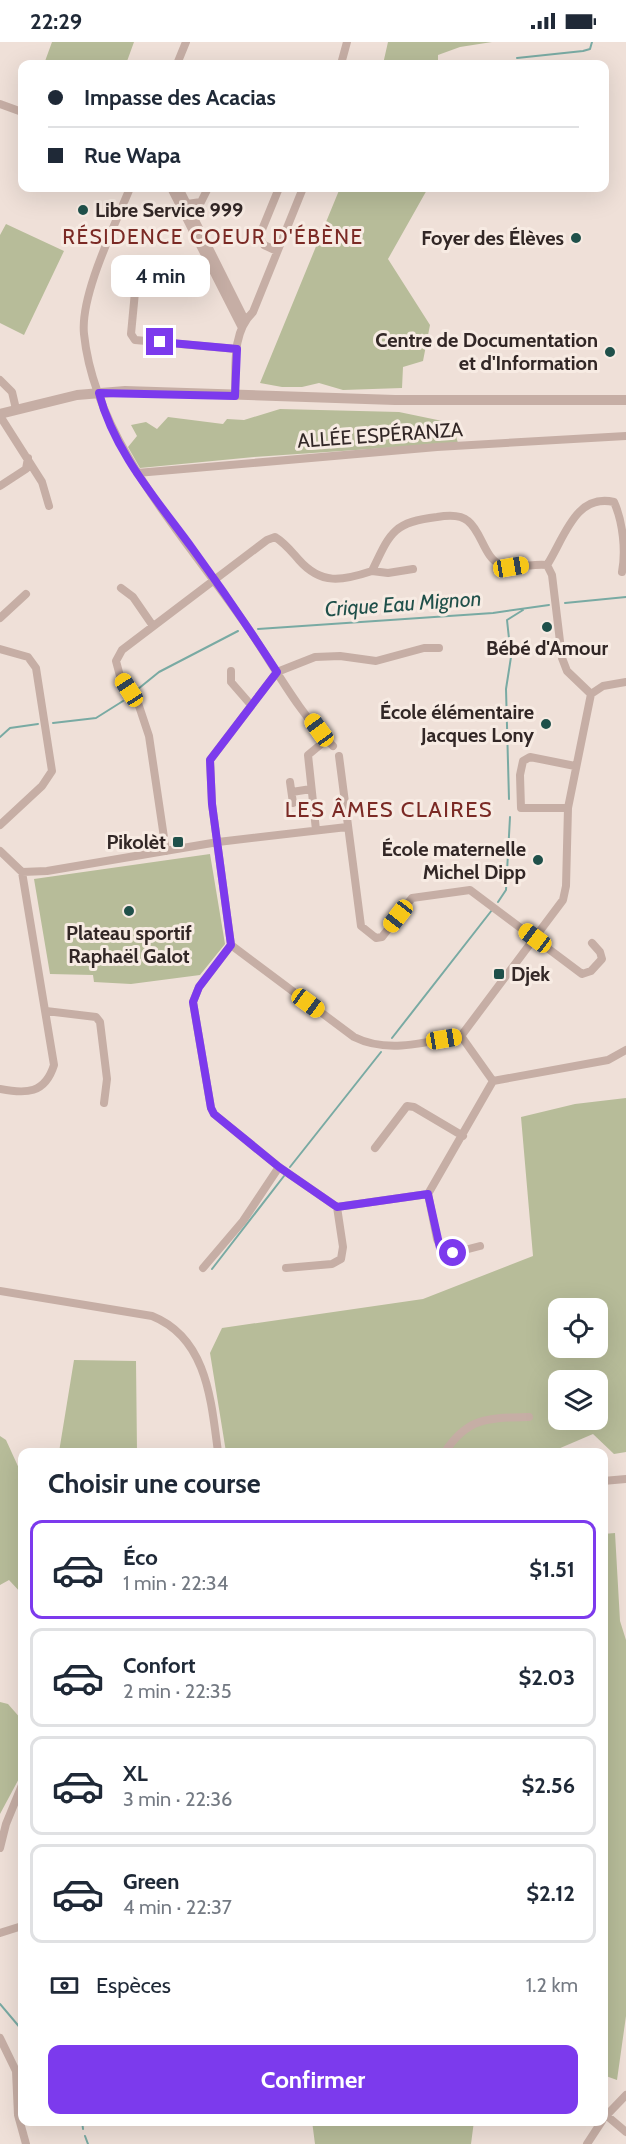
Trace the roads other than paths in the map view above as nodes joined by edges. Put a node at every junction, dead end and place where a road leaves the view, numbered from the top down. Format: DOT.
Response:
graph roads {
  1 [pos="186,42"];
  2 [pos="347,42"];
  3 [pos="179,60"];
  4 [pos="342,60"];
  5 [pos="0,104"];
  6 [pos="18,111"];
  7 [pos="129,192"];
  8 [pos="173,192"];
  9 [pos="181,192"];
  10 [pos="206,192"];
  11 [pos="277,192"];
  12 [pos="301,192"];
  13 [pos="187,204"];
  14 [pos="277,252"];
  15 [pos="222,282"];
  16 [pos="135,292"];
  17 [pos="243,323"];
  18 [pos="237,349"];
  19 [pos="0,380"];
  20 [pos="99,393"];
  21 [pos="626,394"];
  22 [pos="235,396"];
  23 [pos="541,399"];
  24 [pos="626,400"];
  25 [pos="16,409"];
  26 [pos="0,415"];
  27 [pos="626,436"];
  28 [pos="28,458"];
  29 [pos="137,473"];
  30 [pos="0,486"];
  31 [pos="49,506"];
  32 [pos="547,565"];
  33 [pos="412,569"];
  34 [pos="372,571"];
  35 [pos="622,572"];
  36 [pos="214,579"];
  37 [pos="121,588"];
  38 [pos="26,594"];
  39 [pos="0,618"];
  40 [pos="153,626"];
  41 [pos="439,648"];
  42 [pos="0,649"];
  43 [pos="231,670"];
  44 [pos="277,672"];
  45 [pos="626,682"];
  46 [pos="591,694"];
  47 [pos="251,705"];
  48 [pos="339,756"];
  49 [pos="575,766"];
  50 [pos="290,782"];
  51 [pos="311,789"];
  52 [pos="292,792"];
  53 [pos="293,803"];
  54 [pos="568,808"];
  55 [pos="0,825"];
  56 [pos="347,827"];
  57 [pos="316,830"];
  58 [pos="218,842"];
  59 [pos="0,851"];
  60 [pos="166,851"];
  61 [pos="22,872"];
  62 [pos="535,938"];
  63 [pos="592,943"];
  64 [pos="231,945"];
  65 [pos="46,1011"];
  66 [pos="461,1036"];
  67 [pos="626,1050"];
  68 [pos="493,1081"];
  69 [pos="0,1089"];
  70 [pos="104,1103"];
  71 [pos="463,1136"];
  72 [pos="375,1148"];
  73 [pos="279,1167"];
  74 [pos="428,1194"];
  75 [pos="337,1207"];
  76 [pos="480,1246"];
  77 [pos="203,1268"];
  78 [pos="286,1268"];
  79 [pos="0,1291"];
  80 [pos="529,1416"];
  81 [pos="217,1448"];
  82 [pos="449,1448"];
  83 [pos="626,1479"];
  84 [pos="608,1481"];
  85 [pos="18,1795"];
  86 [pos="0,1848"];
  87 [pos="18,1927"];
  88 [pos="0,1933"];
  89 [pos="0,2038"];
  90 [pos="11,2060"];
  91 [pos="0,2064"];
  92 [pos="626,2095"];
  93 [pos="18,2115"];
  94 [pos="608,2115"];
  95 [pos="608,2121"];
  96 [pos="21,2126"];
  97 [pos="599,2126"];
  98 [pos="626,2132"];
  99 [pos="26,2144"];
  100 [pos="587,2144"];
  1 -- 3 [label="street"];
  2 -- 4 [label="street"];
  5 -- 6 [label="street"];
  7 -- 20 [label="street"];
  8 -- 15 [label="street"];
  9 -- 13 [label="street"];
  10 -- 13 [label="street"];
  11 -- 14 [label="street"];
  12 -- 14 [label="street"];
  13 -- 15 [label="street"];
  14 -- 17 [label="street"];
  15 -- 17 [label="street"];
  16 -- 18 [label="street"];
  17 -- 18 [label="street"];
  18 -- 22 [label="street"];
  19 -- 25 [label="street"];
  20 -- 22 [label="street"];
  20 -- 25 [label="street"];
  20 -- 29 [label="street"];
  21 -- 23 [label="street"];
  22 -- 23 [label="street"];
  23 -- 24 [label="street"];
  25 -- 26 [label="street"];
  26 -- 28 [label="street"];
  27 -- 29 [label="street, ALLÉE ESPÉRANZA"];
  28 -- 30 [label="street"];
  28 -- 31 [label="street"];
  29 -- 36 [label="street"];
  32 -- 34 [label="street"];
  32 -- 35 [label="street"];
  32 -- 46 [label="street"];
  33 -- 34 [label="street"];
  34 -- 36 [label="street"];
  36 -- 40 [label="street"];
  36 -- 44 [label="street"];
  37 -- 40 [label="street"];
  38 -- 39 [label="street"];
  40 -- 60 [label="street"];
  41 -- 44 [label="street"];
  42 -- 55 [label="street"];
  43 -- 47 [label="street"];
  44 -- 47 [label="street"];
  44 -- 51 [label="street"];
  45 -- 46 [label="street"];
  46 -- 49 [label="street"];
  47 -- 58 [label="street"];
  48 -- 56 [label="street"];
  49 -- 54 [label="street"];
  49 -- 54 [label="street"];
  50 -- 52 [label="street"];
  51 -- 52 [label="street"];
  51 -- 57 [label="street"];
  52 -- 53 [label="street"];
  54 -- 62 [label="street"];
  56 -- 57 [label="street"];
  56 -- 62 [label="street"];
  57 -- 58 [label="street"];
  58 -- 60 [label="street"];
  58 -- 64 [label="street"];
  59 -- 61 [label="street"];
  60 -- 61 [label="street"];
  61 -- 65 [label="street"];
  62 -- 63 [label="street"];
  62 -- 66 [label="street"];
  64 -- 66 [label="street"];
  64 -- 73 [label="street"];
  65 -- 69 [label="street"];
  65 -- 70 [label="street"];
  66 -- 68 [label="street"];
  67 -- 68 [label="street"];
  68 -- 71 [label="street"];
  71 -- 72 [label="street"];
  71 -- 74 [label="street"];
  73 -- 75 [label="street"];
  73 -- 77 [label="street"];
  74 -- 75 [label="street"];
  74 -- 76 [label="street"];
  75 -- 78 [label="street"];
  79 -- 81 [label="street"];
  80 -- 82 [label="street"];
  83 -- 84 [label="street"];
  85 -- 86 [label="street"];
  87 -- 88 [label="street"];
  89 -- 90 [label="street"];
  90 -- 91 [label="street"];
  90 -- 93 [label="street"];
  92 -- 94 [label="street"];
  95 -- 98 [label="street"];
  96 -- 99 [label="street"];
  97 -- 100 [label="street"];
}
